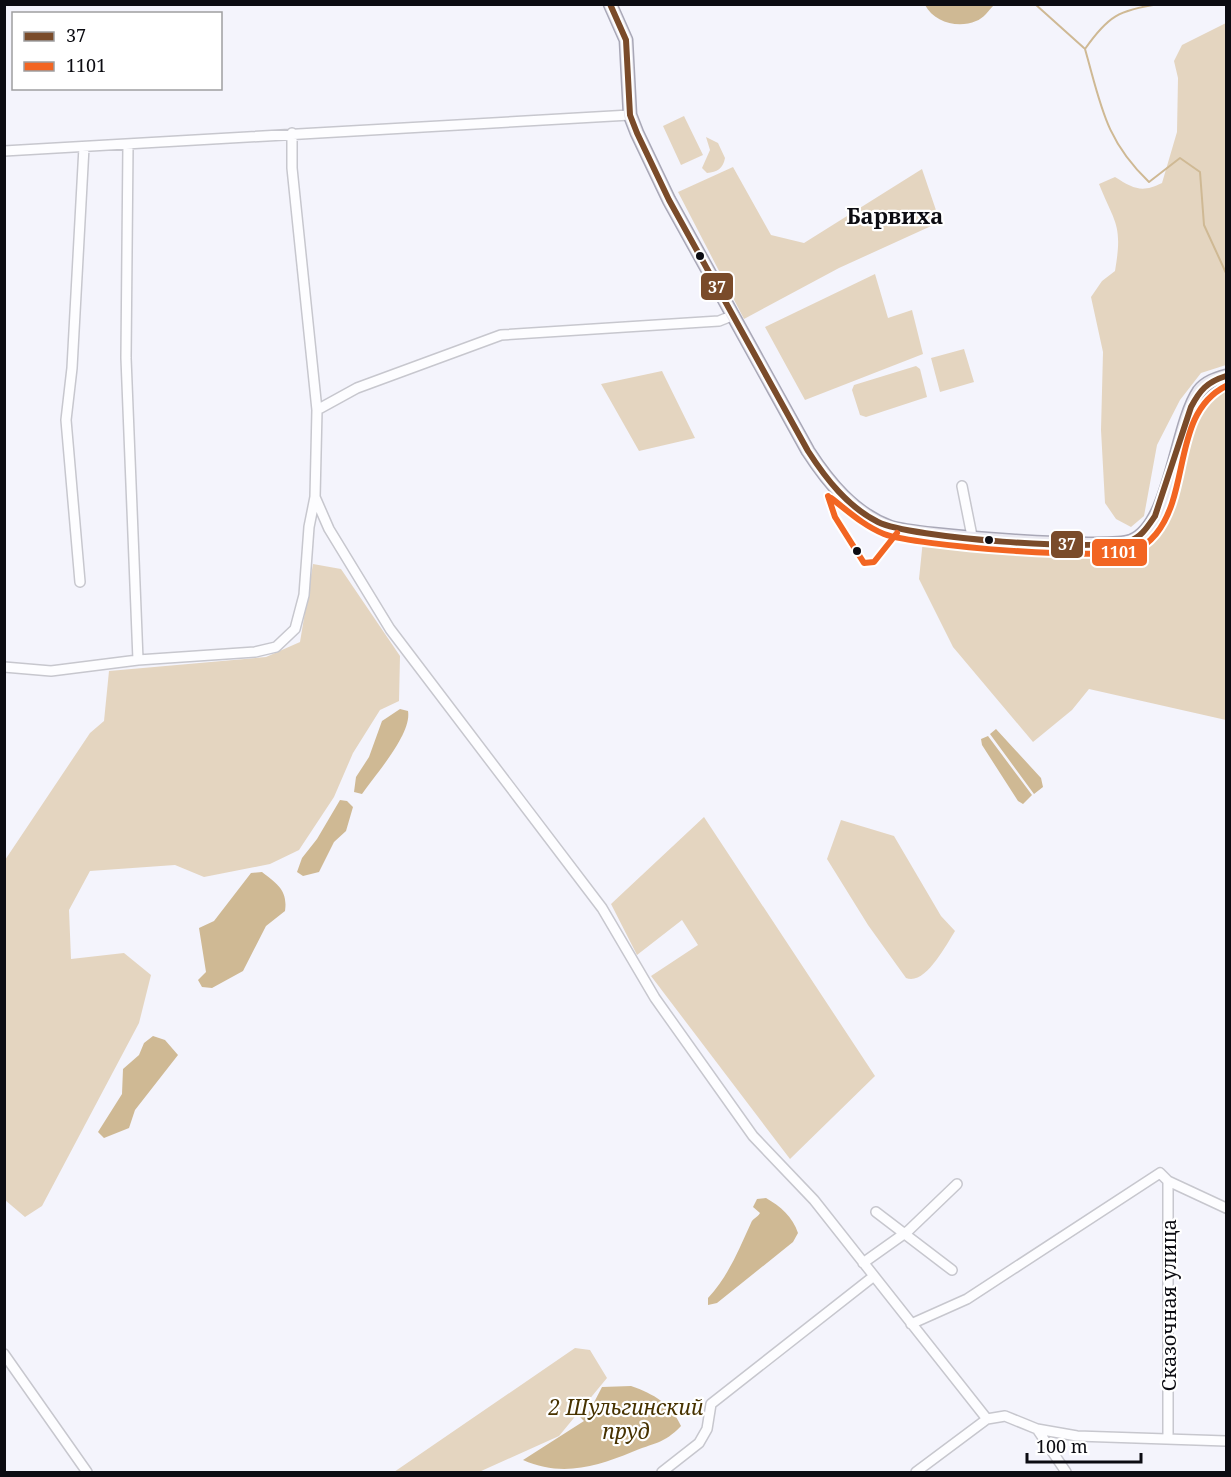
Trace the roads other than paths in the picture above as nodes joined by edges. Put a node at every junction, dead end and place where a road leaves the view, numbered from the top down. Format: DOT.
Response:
graph roads {
  1 [pos="610,4"];
  2 [pos="630,115"];
  3 [pos="292,133"];
  4 [pos="128,145"];
  5 [pos="84,147"];
  6 [pos="4,151"];
  7 [pos="734,315"];
  8 [pos="1227,376"];
  9 [pos="317,410"];
  10 [pos="962,486"];
  11 [pos="315,497"];
  12 [pos="972,536"];
  13 [pos="80,582"];
  14 [pos="138,660"];
  15 [pos="4,667"];
  16 [pos="1168,1181"];
  17 [pos="957,1184"];
  18 [pos="1227,1208"];
  19 [pos="876,1212"];
  20 [pos="904,1234"];
  21 [pos="863,1263"];
  22 [pos="952,1270"];
  23 [pos="874,1276"];
  24 [pos="911,1324"];
  25 [pos="4,1354"];
  26 [pos="987,1419"];
  27 [pos="1037,1429"];
  28 [pos="1168,1439"];
  29 [pos="1227,1441"];
  30 [pos="87,1473"];
  31 [pos="662,1473"];
  32 [pos="916,1473"];
  33 [pos="1066,1473"];
  1 -- 2 [label="main road"];
  2 -- 3 [label="street"];
  2 -- 7 [label="main road"];
  3 -- 4 [label="street"];
  3 -- 9 [label="street"];
  4 -- 5 [label="street"];
  4 -- 14 [label="street"];
  5 -- 6 [label="street"];
  5 -- 13 [label="street"];
  7 -- 9 [label="street"];
  7 -- 12 [label="main road"];
  8 -- 12 [label="main road"];
  9 -- 11 [label="street"];
  10 -- 12 [label="street"];
  11 -- 14 [label="street"];
  11 -- 21 [label="street"];
  14 -- 15 [label="street"];
  16 -- 18 [label="street"];
  16 -- 24 [label="street"];
  16 -- 28 [label="street, Сказочная улица"];
  17 -- 20 [label="street"];
  19 -- 20 [label="street"];
  20 -- 21 [label="street"];
  20 -- 22 [label="street"];
  21 -- 23 [label="street"];
  23 -- 24 [label="street"];
  23 -- 31 [label="street"];
  24 -- 26 [label="street"];
  25 -- 30 [label="street"];
  26 -- 27 [label="street"];
  26 -- 32 [label="street"];
  27 -- 28 [label="street"];
  27 -- 33 [label="street"];
  28 -- 29 [label="street"];
}
